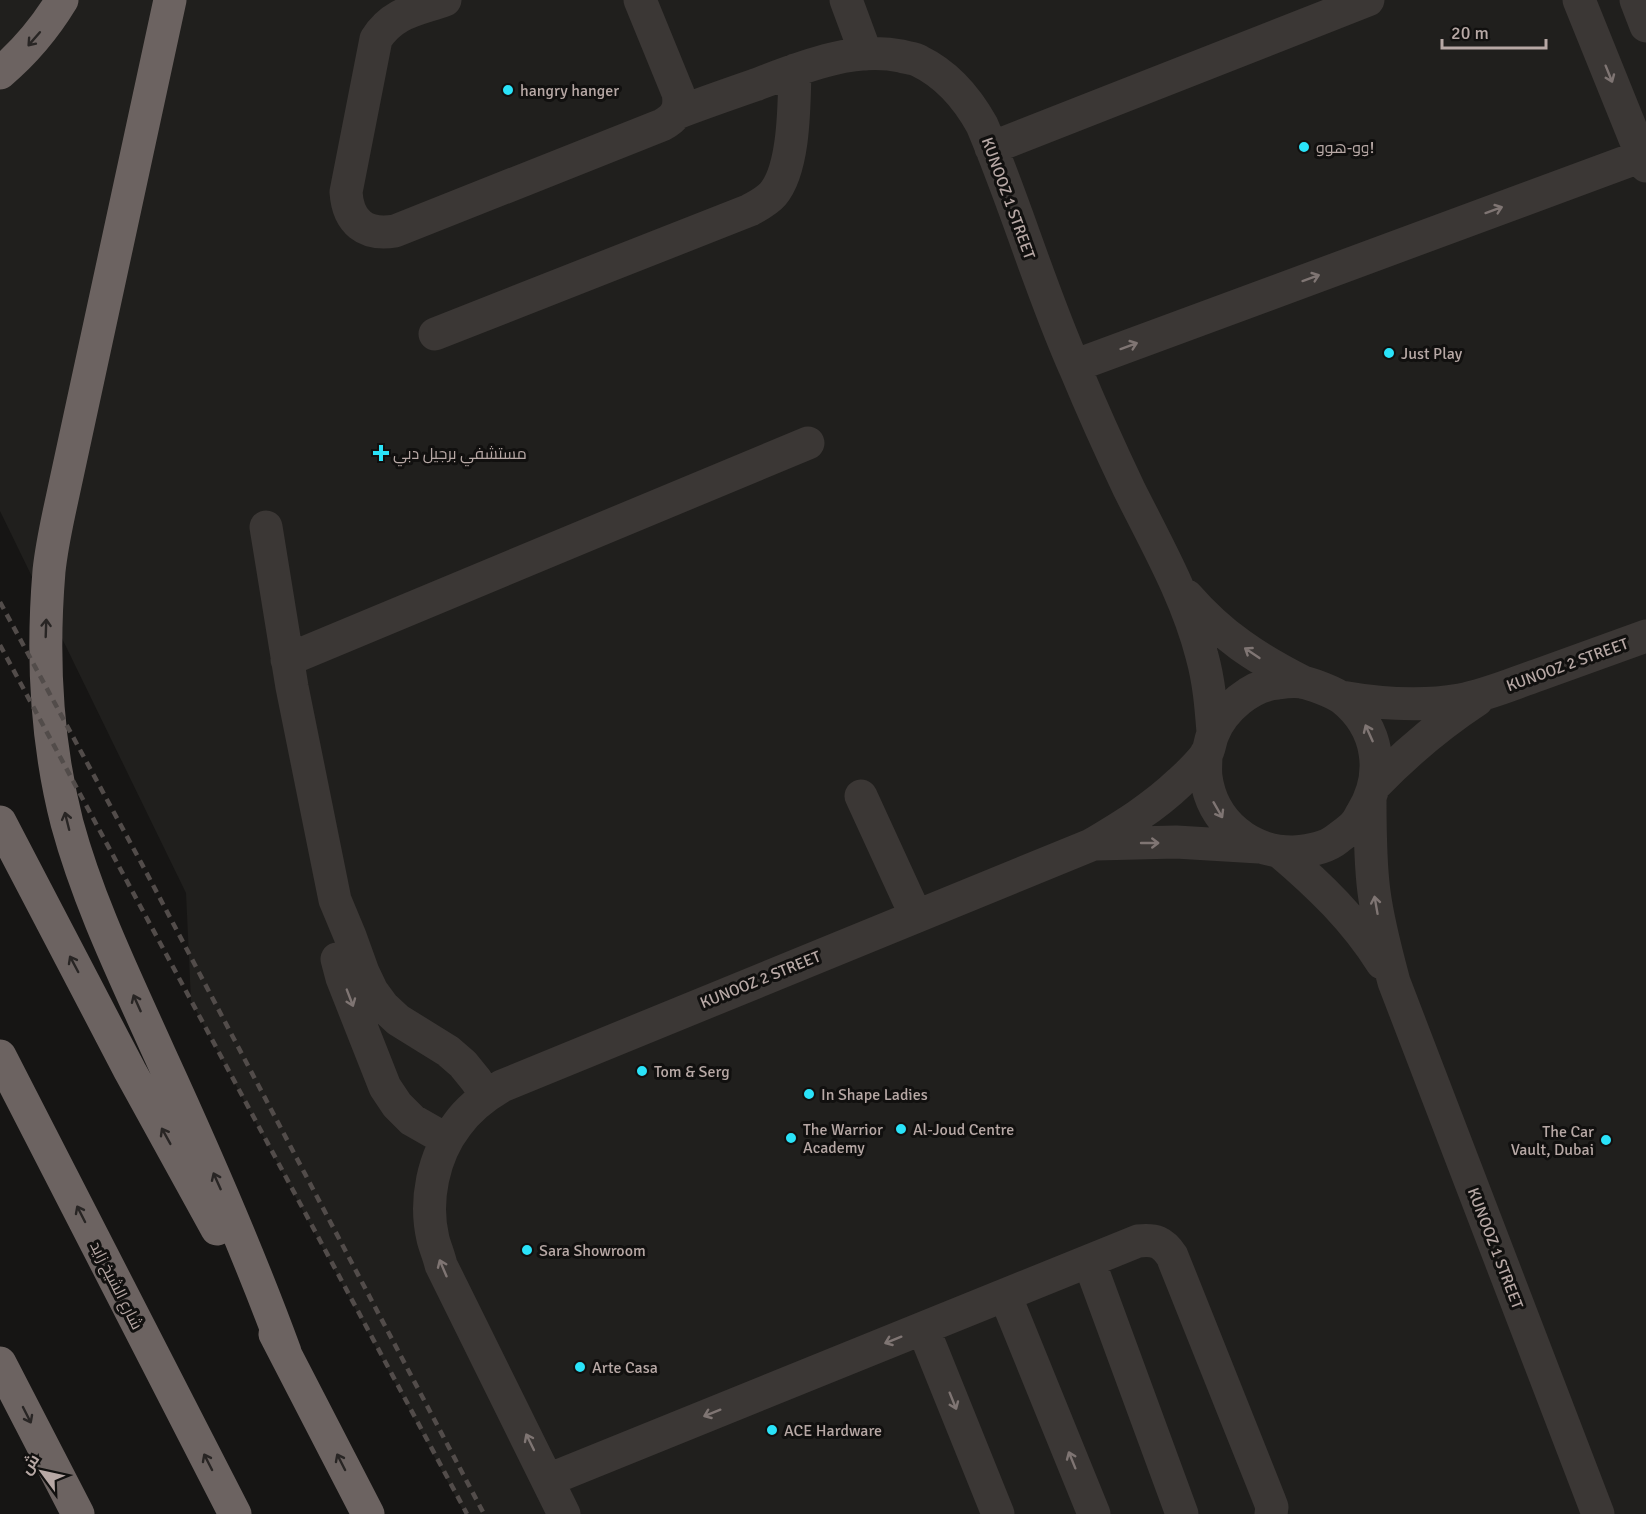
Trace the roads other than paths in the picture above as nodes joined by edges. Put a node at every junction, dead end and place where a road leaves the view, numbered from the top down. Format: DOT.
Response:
graph roads {
  1 [pos="62,0"];
  2 [pos="170,0"];
  3 [pos="445,0"];
  4 [pos="640,0"];
  5 [pos="846,0"];
  6 [pos="1368,0"];
  7 [pos="1579,0"];
  8 [pos="1636,0"];
  9 [pos="1646,26"];
  10 [pos="866,54"];
  11 [pos="795,70"];
  12 [pos="0,73"];
  13 [pos="677,113"];
  14 [pos="991,148"];
  15 [pos="1644,161"];
  16 [pos="435,334"];
  17 [pos="1074,366"];
  18 [pos="808,443"];
  19 [pos="266,527"];
  20 [pos="1176,584"];
  21 [pos="1646,636"];
  22 [pos="287,660"];
  23 [pos="1303,682"];
  24 [pos="1489,693"];
  25 [pos="1341,697"];
  26 [pos="1210,743"];
  27 [pos="1373,793"];
  28 [pos="861,796"];
  29 [pos="0,822"];
  30 [pos="1091,844"];
  31 [pos="1270,850"];
  32 [pos="335,900"];
  33 [pos="916,916"];
  34 [pos="1394,982"];
  35 [pos="431,1040"];
  36 [pos="0,1056"];
  37 [pos="382,1081"];
  38 [pos="486,1096"];
  39 [pos="447,1140"];
  40 [pos="1089,1261"];
  41 [pos="1005,1295"];
  42 [pos="923,1328"];
  43 [pos="285,1352"];
  44 [pos="0,1363"];
  45 [pos="548,1480"];
  46 [pos="78,1514"];
  47 [pos="235,1514"];
  48 [pos="368,1514"];
  49 [pos="564,1514"];
  50 [pos="998,1514"];
  51 [pos="1094,1514"];
  52 [pos="1182,1514"];
  53 [pos="1271,1514"];
  54 [pos="1598,1514"];
  1 -- 12 [label="highway, one-way"];
  43 -- 2 [label="highway, one-way"];
  3 -- 13 [label="street, KUNOOZ 1 STREET"];
  4 -- 13 [label="street"];
  5 -- 10 [label="street"];
  6 -- 14 [label="street"];
  7 -- 15 [label="street, one-way"];
  8 -- 9 [label="street"];
  10 -- 11 [label="street, KUNOOZ 1 STREET"];
  10 -- 14 [label="street, KUNOOZ 1 STREET"];
  11 -- 13 [label="street, KUNOOZ 1 STREET"];
  11 -- 16 [label="street"];
  14 -- 17 [label="street, KUNOOZ 1 STREET"];
  17 -- 15 [label="street, one-way"];
  17 -- 20 [label="street, KUNOOZ 1 STREET"];
  18 -- 22 [label="street"];
  19 -- 22 [label="street"];
  23 -- 20 [label="street, KUNOOZ 1 STREET, one-way"];
  20 -- 26 [label="street, KUNOOZ 1 STREET"];
  21 -- 24 [label="street, KUNOOZ 2 STREET"];
  22 -- 32 [label="street"];
  23 -- 25 [label="street"];
  23 -- 26 [label="street"];
  24 -- 25 [label="street, KUNOOZ 2 STREET"];
  24 -- 27 [label="street, KUNOOZ 2 STREET"];
  27 -- 25 [label="street, one-way"];
  26 -- 30 [label="street, KUNOOZ 2 STREET"];
  26 -- 31 [label="street, one-way"];
  27 -- 31 [label="street"];
  34 -- 27 [label="street, KUNOOZ 1 STREET, one-way"];
  28 -- 33 [label="street"];
  43 -- 29 [label="highway, one-way"];
  30 -- 31 [label="street, KUNOOZ 2 STREET, one-way"];
  30 -- 33 [label="street, KUNOOZ 2 STREET"];
  31 -- 34 [label="street, KUNOOZ 1 STREET"];
  32 -- 35 [label="street"];
  32 -- 37 [label="street, one-way"];
  33 -- 38 [label="street, KUNOOZ 2 STREET"];
  34 -- 54 [label="street, KUNOOZ 1 STREET"];
  35 -- 37 [label="street"];
  35 -- 38 [label="street"];
  47 -- 36 [label="highway, شارع الشيخ زايد, one-way"];
  37 -- 39 [label="street"];
  38 -- 39 [label="street, KUNOOZ 2 STREET"];
  45 -- 39 [label="street, KUNOOZ 2 STREET, one-way"];
  40 -- 41 [label="street"];
  40 -- 52 [label="street"];
  40 -- 53 [label="street"];
  41 -- 42 [label="street"];
  51 -- 41 [label="street, one-way"];
  42 -- 45 [label="street, one-way"];
  42 -- 50 [label="street, one-way"];
  48 -- 43 [label="highway, one-way"];
  44 -- 46 [label="highway, one-way"];
  45 -- 49 [label="street, KUNOOZ 2 STREET"];
}
